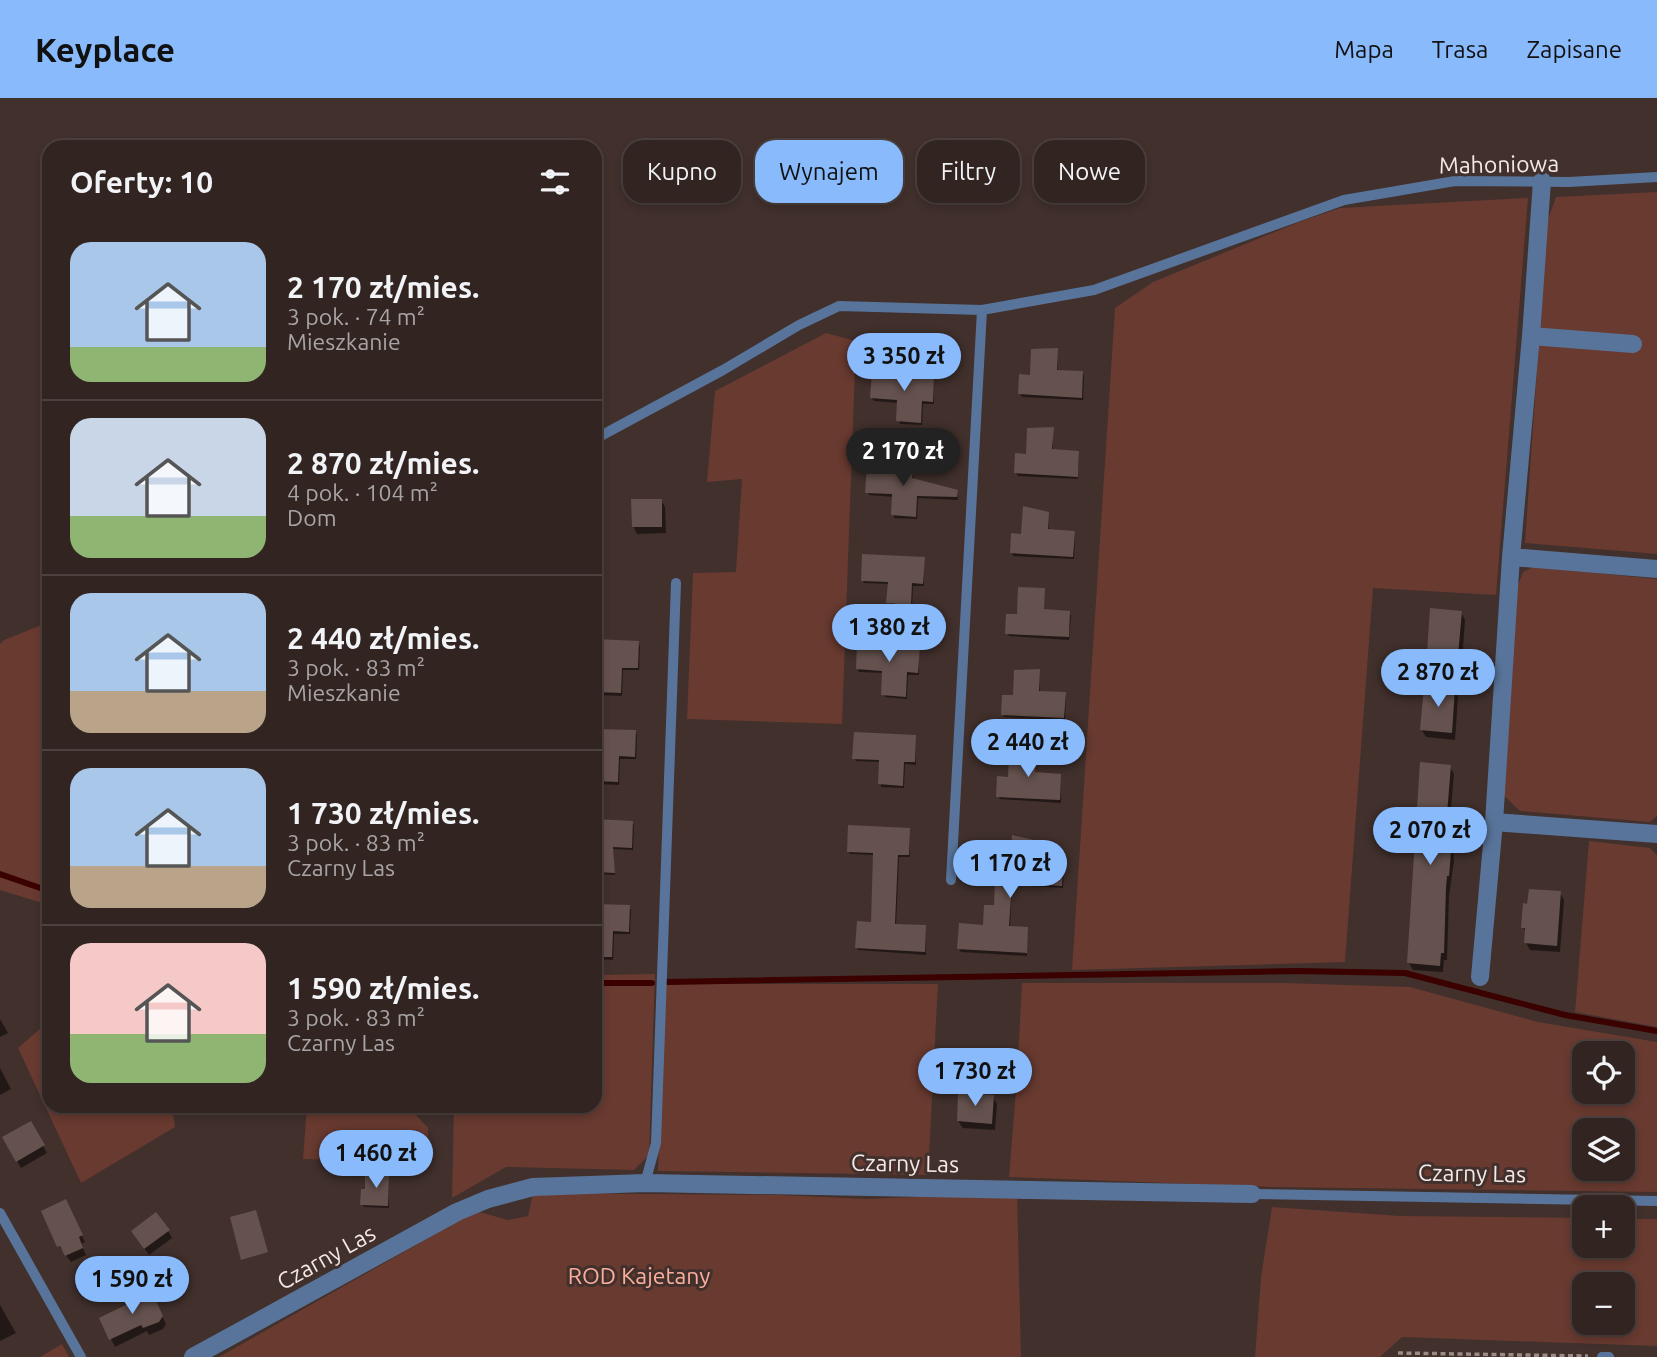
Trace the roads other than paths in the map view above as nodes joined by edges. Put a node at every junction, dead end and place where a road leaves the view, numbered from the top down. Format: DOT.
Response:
graph roads {
  1 [pos="1657,177"];
  2 [pos="1542,181"];
  3 [pos="982,310"];
  4 [pos="1531,336"];
  5 [pos="1633,344"];
  6 [pos="602,435"];
  7 [pos="1511,557"];
  8 [pos="1657,569"];
  9 [pos="676,583"];
  10 [pos="1494,822"];
  11 [pos="1657,834"];
  12 [pos="951,880"];
  13 [pos="1480,977"];
  14 [pos="645,1183"];
  15 [pos="1252,1194"];
  16 [pos="1657,1201"];
  17 [pos="0,1213"];
  18 [pos="81,1357"];
  19 [pos="193,1357"];
  20 [pos="1602,1357"];
  21 [pos="1609,1357"];
  1 -- 2 [label="lane, Mahoniowa"];
  2 -- 3 [label="lane, Mahoniowa"];
  2 -- 4 [label="street"];
  3 -- 6 [label="lane, Mahoniowa"];
  3 -- 12 [label="lane"];
  4 -- 5 [label="street"];
  4 -- 7 [label="street"];
  7 -- 8 [label="street"];
  7 -- 10 [label="street"];
  9 -- 14 [label="lane"];
  10 -- 11 [label="street"];
  10 -- 13 [label="street"];
  14 -- 15 [label="street, Czarny Las"];
  14 -- 19 [label="street, Czarny Las"];
  15 -- 16 [label="lane, Czarny Las"];
  17 -- 18 [label="lane"];
  20 -- 21 [label="lane"];
}
